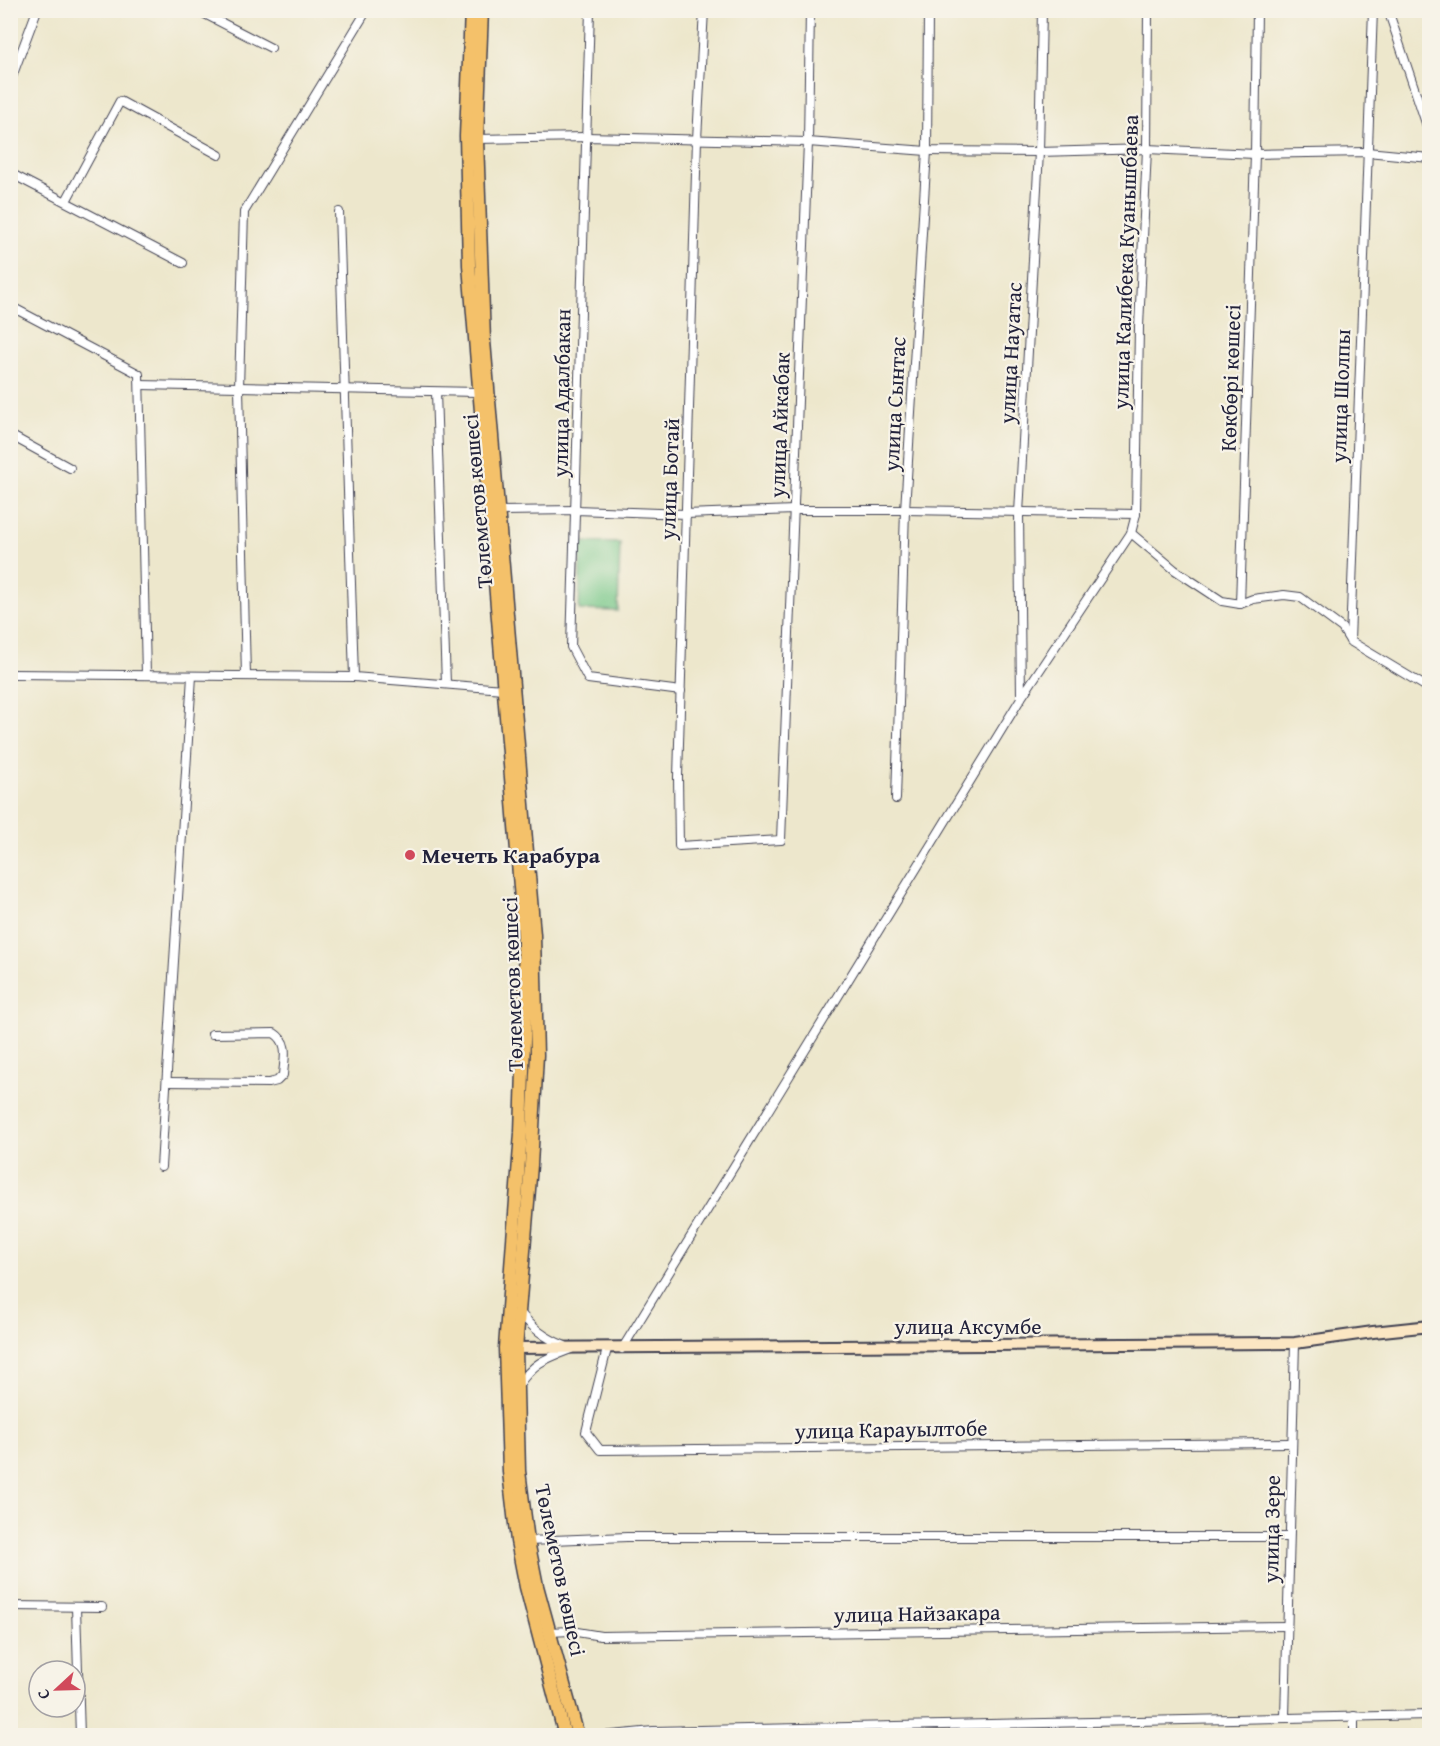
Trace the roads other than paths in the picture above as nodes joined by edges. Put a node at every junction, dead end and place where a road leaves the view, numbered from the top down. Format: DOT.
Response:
graph roads {
  1 [pos="38,10"];
  2 [pos="197,10"];
  3 [pos="367,10"];
  4 [pos="471,10"];
  5 [pos="482,10"];
  6 [pos="590,10"];
  7 [pos="704,10"];
  8 [pos="810,10"];
  9 [pos="928,10"];
  10 [pos="1042,10"];
  11 [pos="1148,10"];
  12 [pos="1257,10"];
  13 [pos="1373,10"];
  14 [pos="1388,10"];
  15 [pos="271,48"];
  16 [pos="10,82"];
  17 [pos="1429,132"];
  18 [pos="586,137"];
  19 [pos="477,139"];
  20 [pos="697,139"];
  21 [pos="808,142"];
  22 [pos="1147,149"];
  23 [pos="927,151"];
  24 [pos="1039,152"];
  25 [pos="1367,152"];
  26 [pos="1255,154"];
  27 [pos="219,155"];
  28 [pos="1430,158"];
  29 [pos="10,173"];
  30 [pos="66,201"];
  31 [pos="339,212"];
  32 [pos="183,263"];
  33 [pos="10,306"];
  34 [pos="140,385"];
  35 [pos="239,388"];
  36 [pos="346,390"];
  37 [pos="436,392"];
  38 [pos="478,392"];
  39 [pos="10,435"];
  40 [pos="487,440"];
  41 [pos="70,468"];
  42 [pos="576,510"];
  43 [pos="794,510"];
  44 [pos="905,510"];
  45 [pos="499,511"];
  46 [pos="1019,513"];
  47 [pos="686,514"];
  48 [pos="1136,514"];
  49 [pos="1131,533"];
  50 [pos="1240,604"];
  51 [pos="1350,641"];
  52 [pos="10,674"];
  53 [pos="146,675"];
  54 [pos="192,676"];
  55 [pos="246,676"];
  56 [pos="354,677"];
  57 [pos="446,684"];
  58 [pos="503,689"];
  59 [pos="1430,689"];
  60 [pos="681,691"];
  61 [pos="1021,698"];
  62 [pos="896,799"];
  63 [pos="781,840"];
  64 [pos="212,1034"];
  65 [pos="167,1082"];
  66 [pos="160,1167"];
  67 [pos="519,1311"];
  68 [pos="1430,1326"];
  69 [pos="1294,1343"];
  70 [pos="511,1348"];
  71 [pos="572,1349"];
  72 [pos="607,1349"];
  73 [pos="622,1349"];
  74 [pos="517,1387"];
  75 [pos="1291,1443"];
  76 [pos="1289,1537"];
  77 [pos="528,1541"];
  78 [pos="10,1606"];
  79 [pos="76,1607"];
  80 [pos="102,1607"];
  81 [pos="1287,1626"];
  82 [pos="549,1632"];
  83 [pos="1430,1715"];
  84 [pos="1354,1716"];
  85 [pos="1285,1717"];
  86 [pos="80,1736"];
  87 [pos="565,1736"];
  88 [pos="578,1736"];
  89 [pos="602,1736"];
  90 [pos="1354,1736"];
  1 -- 16 [label="street"];
  2 -- 15 [label="street"];
  3 -- 35 [label="street"];
  4 -- 38 [label="main road, Төлеметов көшесі"];
  5 -- 19 [label="main road, Төлеметов көшесі"];
  6 -- 18 [label="street, улица Адалбакан"];
  7 -- 20 [label="street, улица Ботай"];
  8 -- 21 [label="street, улица Айкабак"];
  9 -- 23 [label="street, улица Сынтас"];
  10 -- 24 [label="street, улица Науатас"];
  11 -- 22 [label="street, улица Калибека Куанышбаева"];
  12 -- 26 [label="street, Көкбөрі көшесі"];
  13 -- 25 [label="street, улица Шолпы"];
  14 -- 17 [label="street"];
  18 -- 19 [label="street"];
  18 -- 20 [label="street"];
  18 -- 42 [label="street, улица Адалбакан"];
  19 -- 40 [label="main road, Төлеметов көшесі"];
  20 -- 21 [label="street"];
  20 -- 47 [label="street, улица Ботай"];
  21 -- 23 [label="street"];
  21 -- 43 [label="street, улица Айкабак"];
  22 -- 24 [label="street"];
  22 -- 26 [label="street"];
  22 -- 48 [label="street, улица Калибека Куанышбаева"];
  23 -- 24 [label="street"];
  23 -- 44 [label="street, улица Сынтас"];
  24 -- 46 [label="street, улица Науатас"];
  25 -- 26 [label="street"];
  25 -- 28 [label="street"];
  25 -- 51 [label="street, улица Шолпы"];
  26 -- 50 [label="street, Көкбөрі көшесі"];
  27 -- 30 [label="street"];
  29 -- 30 [label="street"];
  30 -- 32 [label="street"];
  31 -- 36 [label="street"];
  33 -- 34 [label="street"];
  34 -- 35 [label="street"];
  34 -- 53 [label="street"];
  35 -- 36 [label="street"];
  35 -- 55 [label="street"];
  36 -- 37 [label="street"];
  36 -- 56 [label="street"];
  37 -- 38 [label="street"];
  37 -- 57 [label="street"];
  38 -- 40 [label="main road, Төлеметов көшесі"];
  39 -- 41 [label="street"];
  40 -- 45 [label="main road, Төлеметов көшесі"];
  40 -- 58 [label="main road, Төлеметов көшесі"];
  42 -- 45 [label="street"];
  42 -- 47 [label="street"];
  42 -- 60 [label="street, улица Адалбакан"];
  43 -- 44 [label="street"];
  43 -- 47 [label="street"];
  43 -- 63 [label="street, улица Айкабак"];
  44 -- 46 [label="street"];
  44 -- 62 [label="street, улица Сынтас"];
  45 -- 67 [label="main road, Төлеметов көшесі"];
  46 -- 48 [label="street"];
  46 -- 61 [label="street, улица Науатас"];
  47 -- 60 [label="street, улица Ботай"];
  48 -- 49 [label="street, улица Калибека Куанышбаева"];
  49 -- 50 [label="street"];
  49 -- 61 [label="street, улица Калибека Куанышбаева"];
  50 -- 51 [label="street"];
  51 -- 59 [label="street"];
  52 -- 53 [label="street"];
  53 -- 54 [label="street"];
  54 -- 55 [label="street"];
  54 -- 65 [label="street"];
  55 -- 56 [label="street"];
  56 -- 57 [label="street"];
  57 -- 58 [label="street"];
  58 -- 70 [label="main road, Төлеметов көшесі"];
  60 -- 63 [label="street, улица Ботай"];
  61 -- 73 [label="street, улица Калибека Куанышбаева"];
  64 -- 65 [label="street"];
  65 -- 66 [label="street"];
  67 -- 70 [label="main road, Төлеметов көшесі"];
  67 -- 71 [label="street"];
  68 -- 69 [label="main road, улица Аксумбе"];
  69 -- 73 [label="main road, улица Аксумбе"];
  69 -- 75 [label="street, улица Зере"];
  70 -- 71 [label="main road, улица Аксумбе"];
  70 -- 74 [label="main road, Төлеметов көшесі"];
  70 -- 87 [label="main road, Төлеметов көшесі"];
  71 -- 72 [label="main road, улица Аксумбе"];
  71 -- 74 [label="street"];
  72 -- 73 [label="main road, улица Аксумбе"];
  72 -- 75 [label="street, улица Карауылтобе"];
  74 -- 77 [label="main road, Төлеметов көшесі"];
  75 -- 76 [label="street, улица Зере"];
  76 -- 77 [label="street"];
  76 -- 81 [label="street, улица Зере"];
  77 -- 82 [label="main road, Төлеметов көшесі"];
  78 -- 79 [label="street"];
  79 -- 80 [label="street"];
  79 -- 86 [label="street"];
  81 -- 82 [label="street, улица Найзакара"];
  81 -- 85 [label="street, улица Зере"];
  82 -- 88 [label="main road, Төлеметов көшесі"];
  83 -- 84 [label="street"];
  84 -- 85 [label="street"];
  84 -- 90 [label="street"];
  85 -- 89 [label="street"];
}
